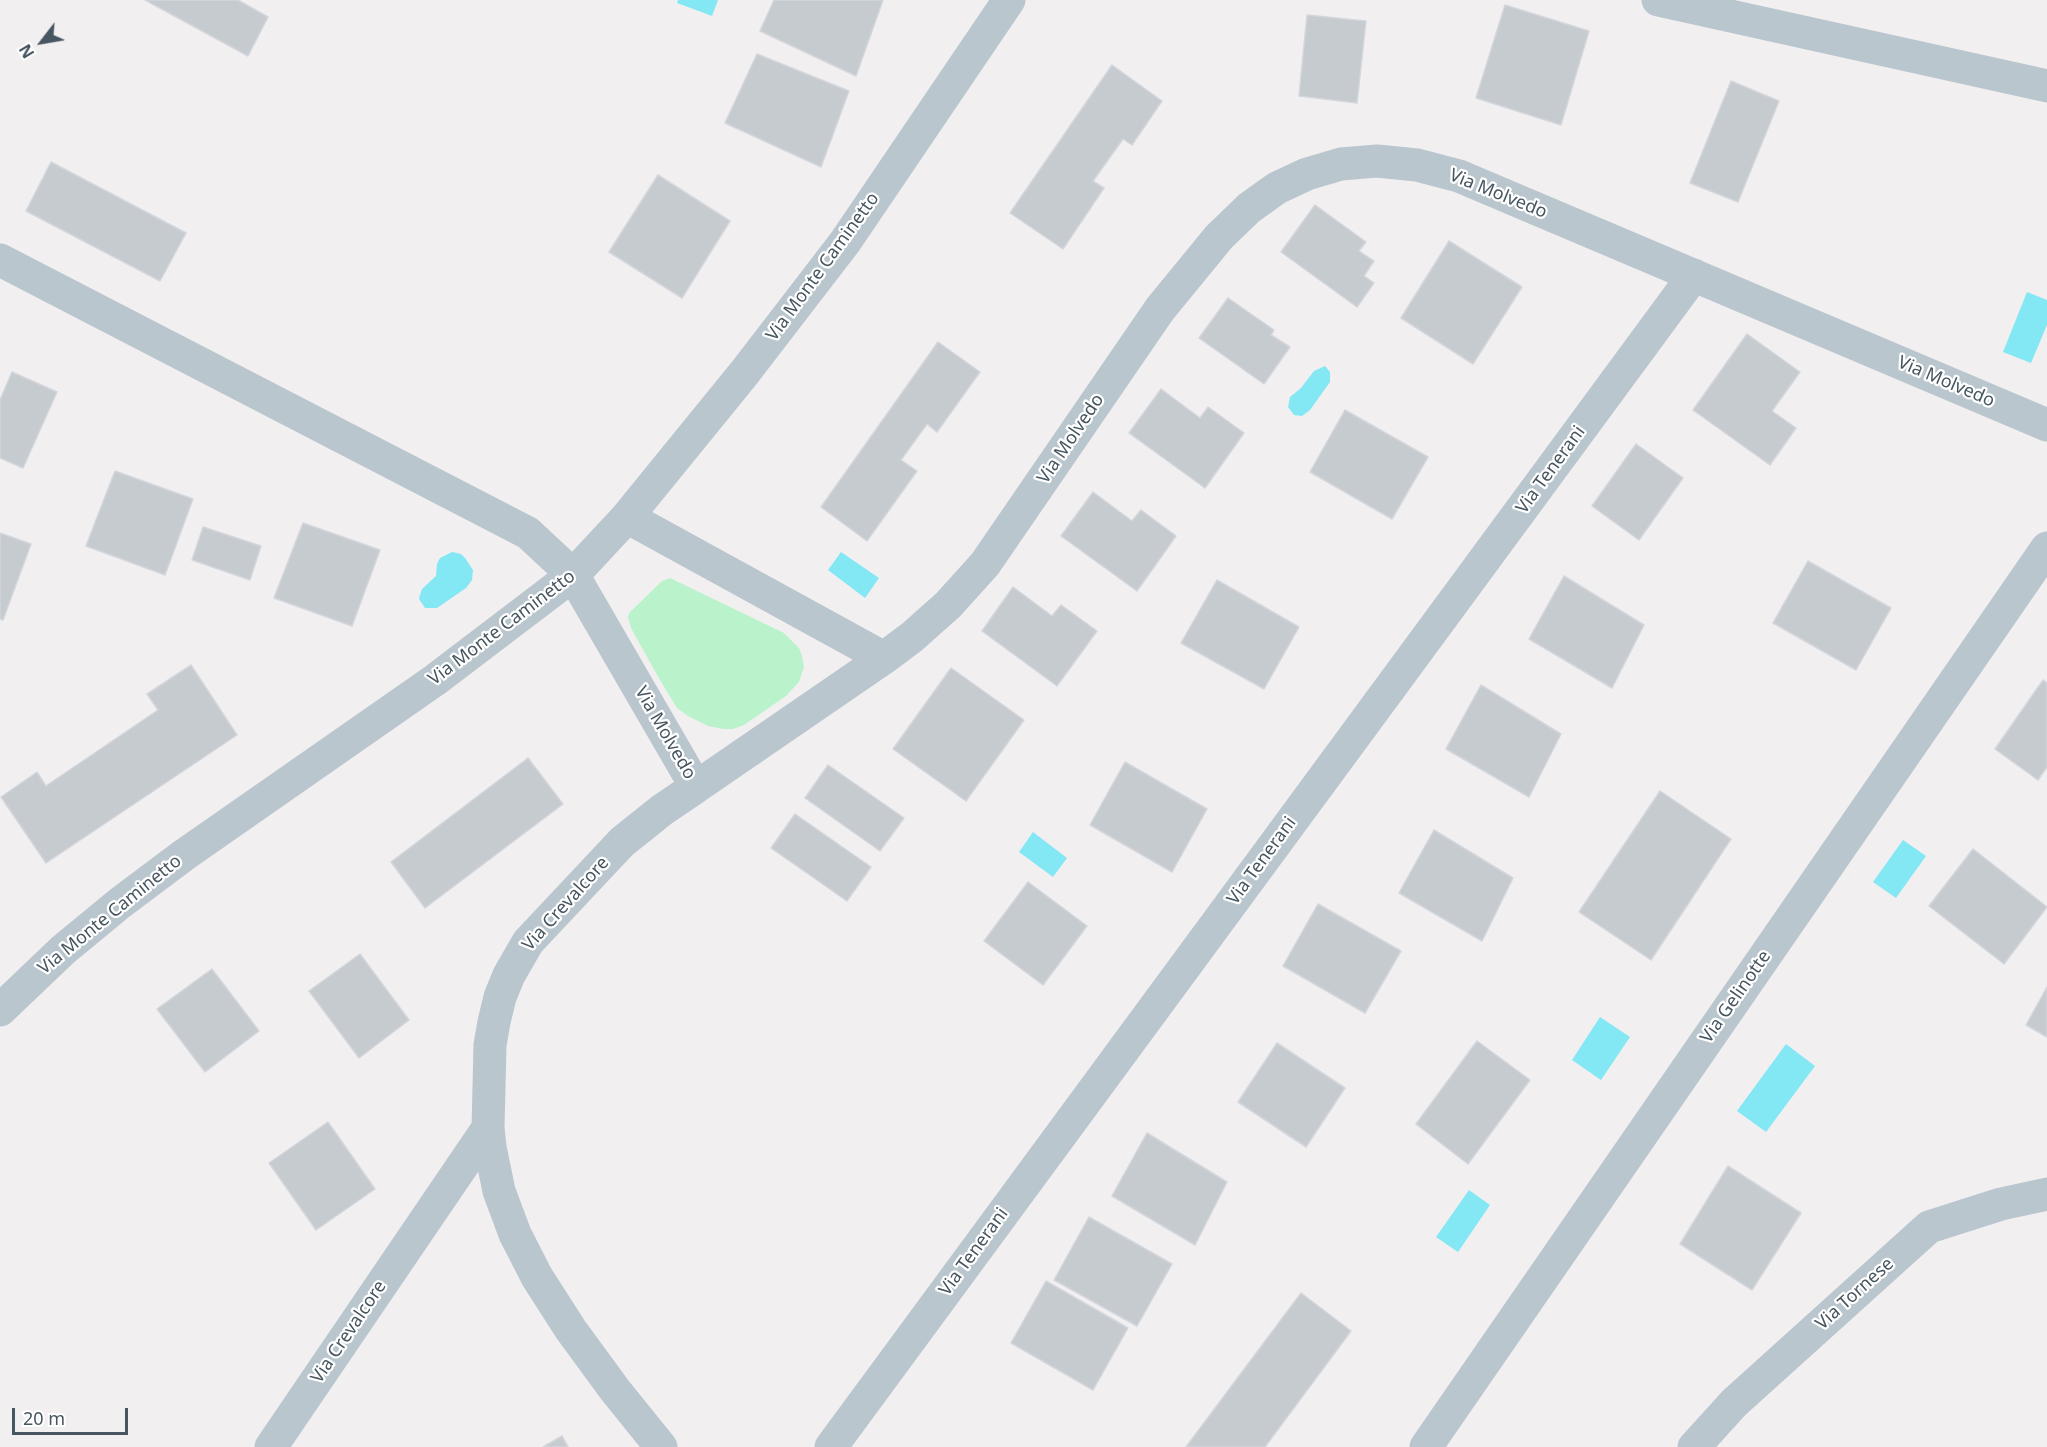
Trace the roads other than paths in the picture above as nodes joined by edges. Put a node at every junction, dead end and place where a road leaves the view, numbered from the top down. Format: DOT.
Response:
graph roads {
  1 [pos="1009,0"];
  2 [pos="1658,0"];
  3 [pos="2047,86"];
  4 [pos="0,260"];
  5 [pos="1694,275"];
  6 [pos="2047,425"];
  7 [pos="627,517"];
  8 [pos="2047,548"];
  9 [pos="573,575"];
  10 [pos="884,658"];
  11 [pos="696,787"];
  12 [pos="0,1010"];
  13 [pos="488,1128"];
  14 [pos="2047,1194"];
  15 [pos="271,1447"];
  16 [pos="661,1447"];
  17 [pos="831,1447"];
  18 [pos="1426,1447"];
  19 [pos="1694,1447"];
  1 -- 7 [label="street, Via Monte Caminetto"];
  2 -- 3 [label="street"];
  4 -- 9 [label="street, Via Molvedo"];
  5 -- 6 [label="street, Via Molvedo"];
  5 -- 10 [label="street, Via Molvedo"];
  5 -- 17 [label="street, Via Tenerani"];
  7 -- 9 [label="street, Via Monte Caminetto"];
  7 -- 10 [label="street"];
  8 -- 18 [label="street, Via Gelinotte"];
  9 -- 11 [label="street, Via Molvedo"];
  9 -- 12 [label="street, Via Monte Caminetto"];
  10 -- 11 [label="street, Via Molvedo"];
  11 -- 13 [label="street, Via Crevalcore"];
  13 -- 15 [label="street, Via Crevalcore"];
  13 -- 16 [label="street, Via Crevalcore"];
  14 -- 19 [label="street, Via Tornese"];
}
